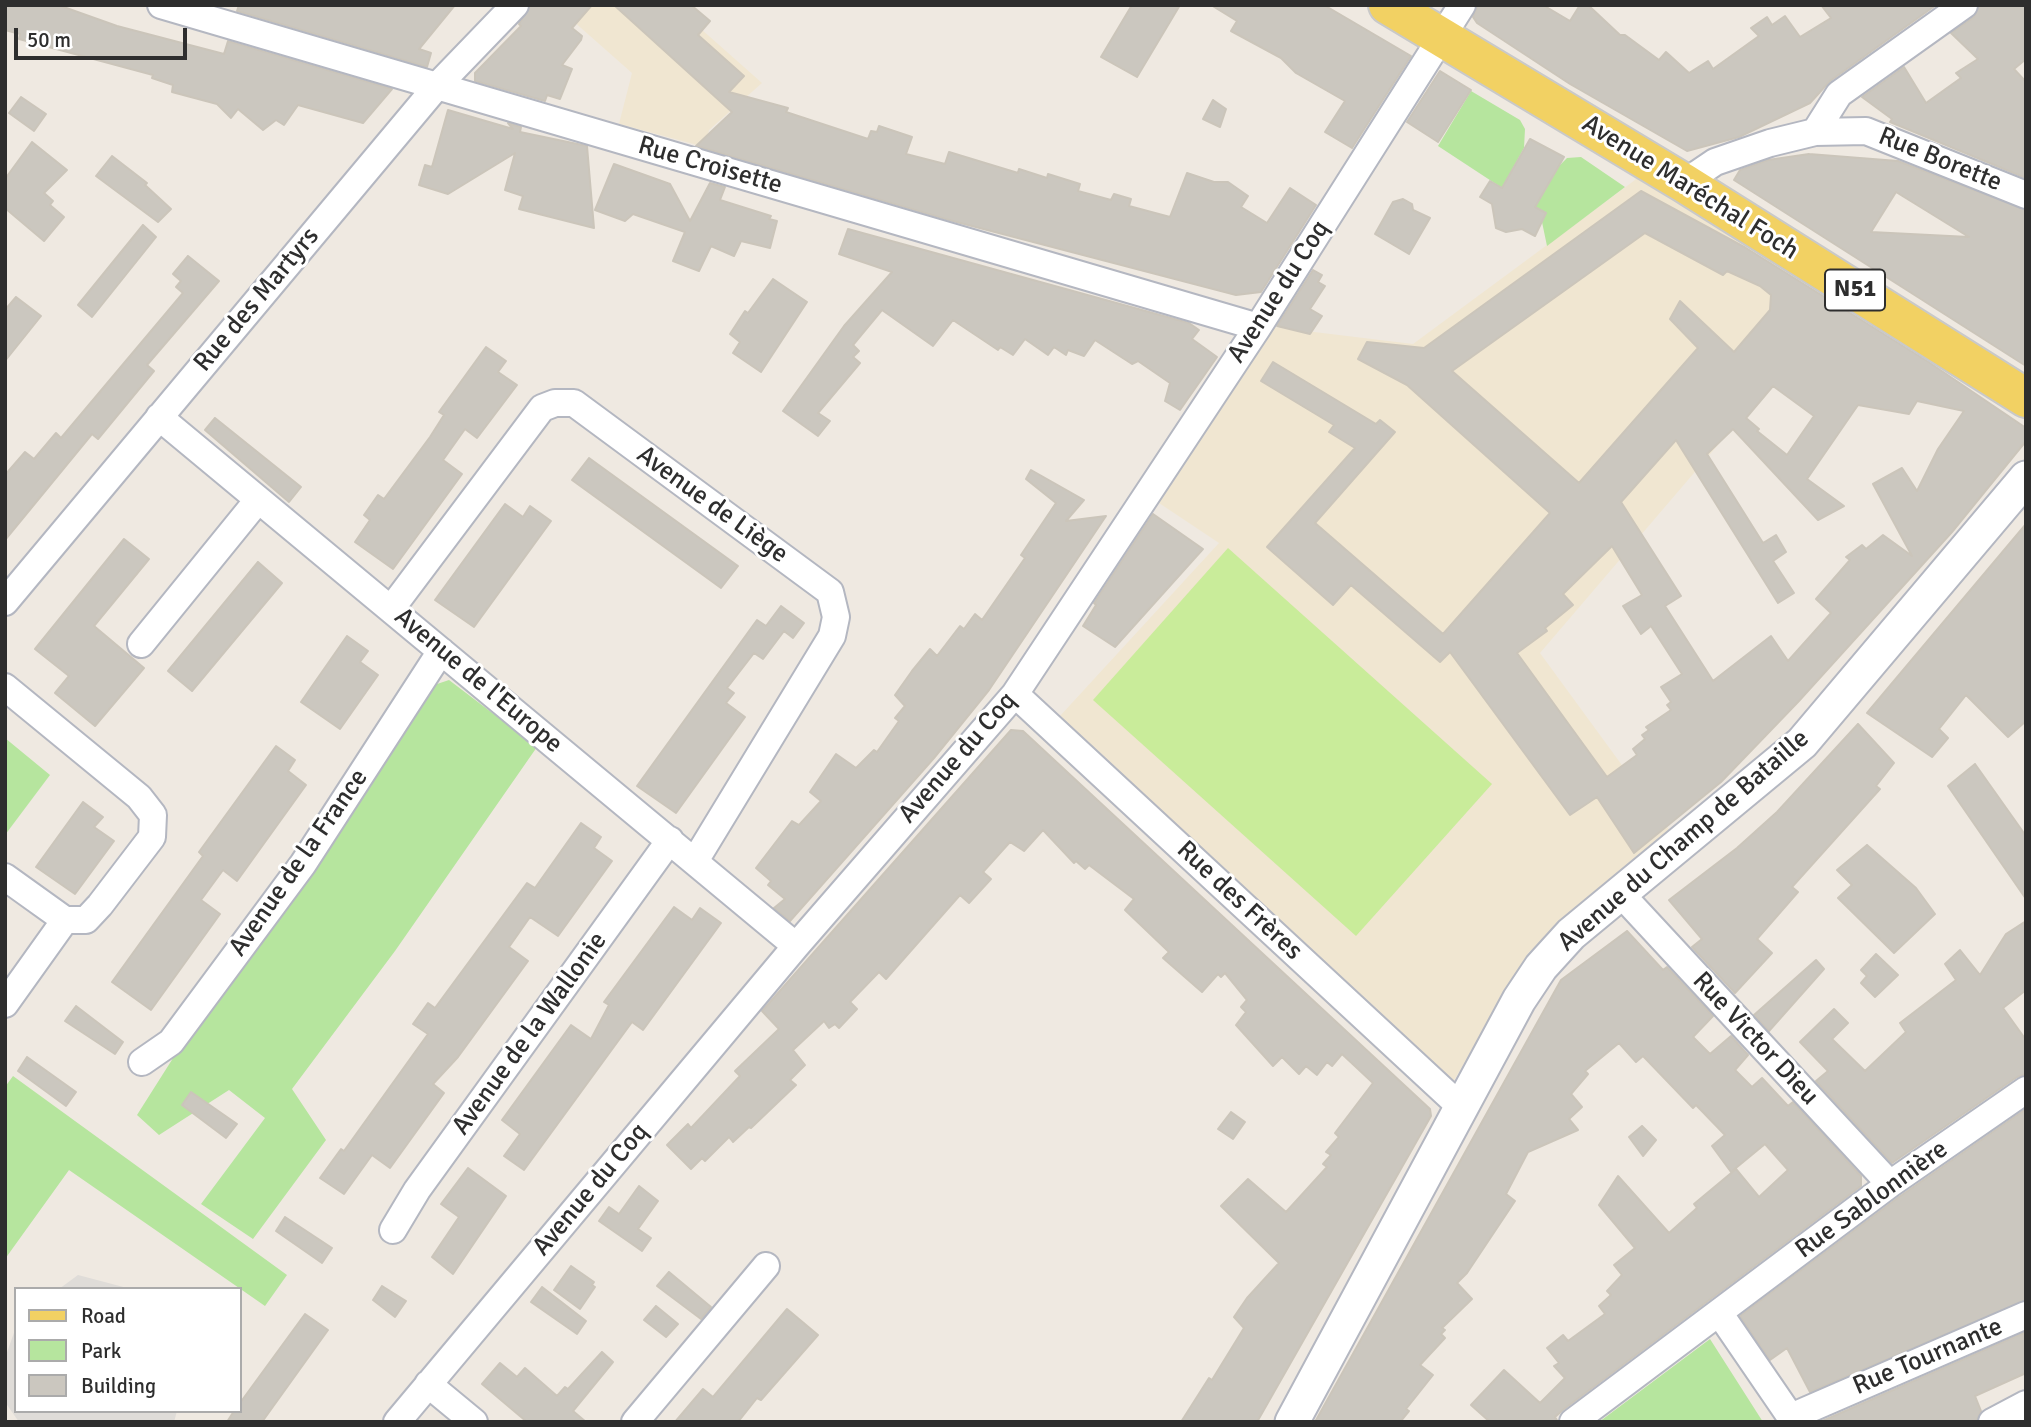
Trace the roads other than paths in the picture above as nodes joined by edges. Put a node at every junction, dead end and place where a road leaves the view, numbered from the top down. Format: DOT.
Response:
graph roads {
  1 [pos="161,5"];
  2 [pos="515,5"];
  3 [pos="1388,5"];
  4 [pos="1462,5"];
  5 [pos="1964,5"];
  6 [pos="1442,37"];
  7 [pos="437,86"];
  8 [pos="1815,132"];
  9 [pos="1685,183"];
  10 [pos="2026,195"];
  11 [pos="1258,327"];
  12 [pos="2026,398"];
  13 [pos="159,417"];
  14 [pos="2026,478"];
  15 [pos="258,500"];
  16 [pos="5,602"];
  17 [pos="391,609"];
  18 [pos="141,644"];
  19 [pos="442,651"];
  20 [pos="5,687"];
  21 [pos="1015,694"];
  22 [pos="670,840"];
  23 [pos="695,860"];
  24 [pos="5,877"];
  25 [pos="1620,893"];
  26 [pos="65,920"];
  27 [pos="796,946"];
  28 [pos="5,1004"];
  29 [pos="142,1062"];
  30 [pos="2026,1090"];
  31 [pos="1462,1108"];
  32 [pos="1890,1184"];
  33 [pos="393,1230"];
  34 [pos="766,1266"];
  35 [pos="1720,1314"];
  36 [pos="2026,1315"];
  37 [pos="428,1384"];
  38 [pos="2026,1404"];
  39 [pos="1793,1419"];
  40 [pos="397,1422"];
  41 [pos="474,1422"];
  42 [pos="635,1422"];
  43 [pos="1293,1422"];
  44 [pos="1573,1422"];
  45 [pos="1992,1422"];
  1 -- 7 [label="street, Rue Croisette"];
  2 -- 7 [label="street, Rue des Martyrs"];
  3 -- 6 [label="main road, Avenue Maréchal Foch / N51"];
  4 -- 6 [label="street, Avenue du Coq"];
  5 -- 8 [label="street"];
  6 -- 9 [label="main road, Avenue Maréchal Foch / N51"];
  6 -- 11 [label="street, Avenue du Coq"];
  7 -- 11 [label="street, Rue Croisette"];
  7 -- 13 [label="street, Rue des Martyrs"];
  8 -- 9 [label="street, Rue Borette"];
  8 -- 10 [label="street, Rue Borette"];
  9 -- 12 [label="main road, Avenue Maréchal Foch / N51"];
  11 -- 21 [label="street, Avenue du Coq"];
  13 -- 15 [label="street, Avenue de l'Europe"];
  13 -- 16 [label="street, Rue des Martyrs"];
  14 -- 25 [label="street, Avenue du Champ de Bataille"];
  15 -- 17 [label="street, Avenue de l'Europe"];
  15 -- 18 [label="street"];
  17 -- 19 [label="street, Avenue de l'Europe"];
  17 -- 23 [label="street, Avenue de Liège"];
  19 -- 22 [label="street, Avenue de l'Europe"];
  19 -- 29 [label="street, Avenue de la France"];
  20 -- 26 [label="street"];
  21 -- 27 [label="street, Avenue du Coq"];
  21 -- 31 [label="street, Rue des Frères"];
  22 -- 23 [label="street, Avenue de l'Europe"];
  22 -- 33 [label="street, Avenue de la Wallonie"];
  23 -- 27 [label="street, Avenue de l'Europe"];
  24 -- 26 [label="street"];
  25 -- 31 [label="street, Avenue du Champ de Bataille"];
  25 -- 32 [label="street, Rue Victor Dieu"];
  26 -- 28 [label="street"];
  27 -- 37 [label="street, Avenue du Coq"];
  30 -- 32 [label="street, Rue Sablonnière"];
  31 -- 43 [label="street, Avenue du Champ de Bataille"];
  32 -- 35 [label="street, Rue Sablonnière"];
  34 -- 42 [label="street"];
  35 -- 39 [label="street"];
  35 -- 44 [label="street, Rue Sablonnière"];
  36 -- 39 [label="street, Rue Tournante"];
  37 -- 40 [label="street, Avenue du Coq"];
  37 -- 41 [label="street"];
  38 -- 45 [label="street"];
}
